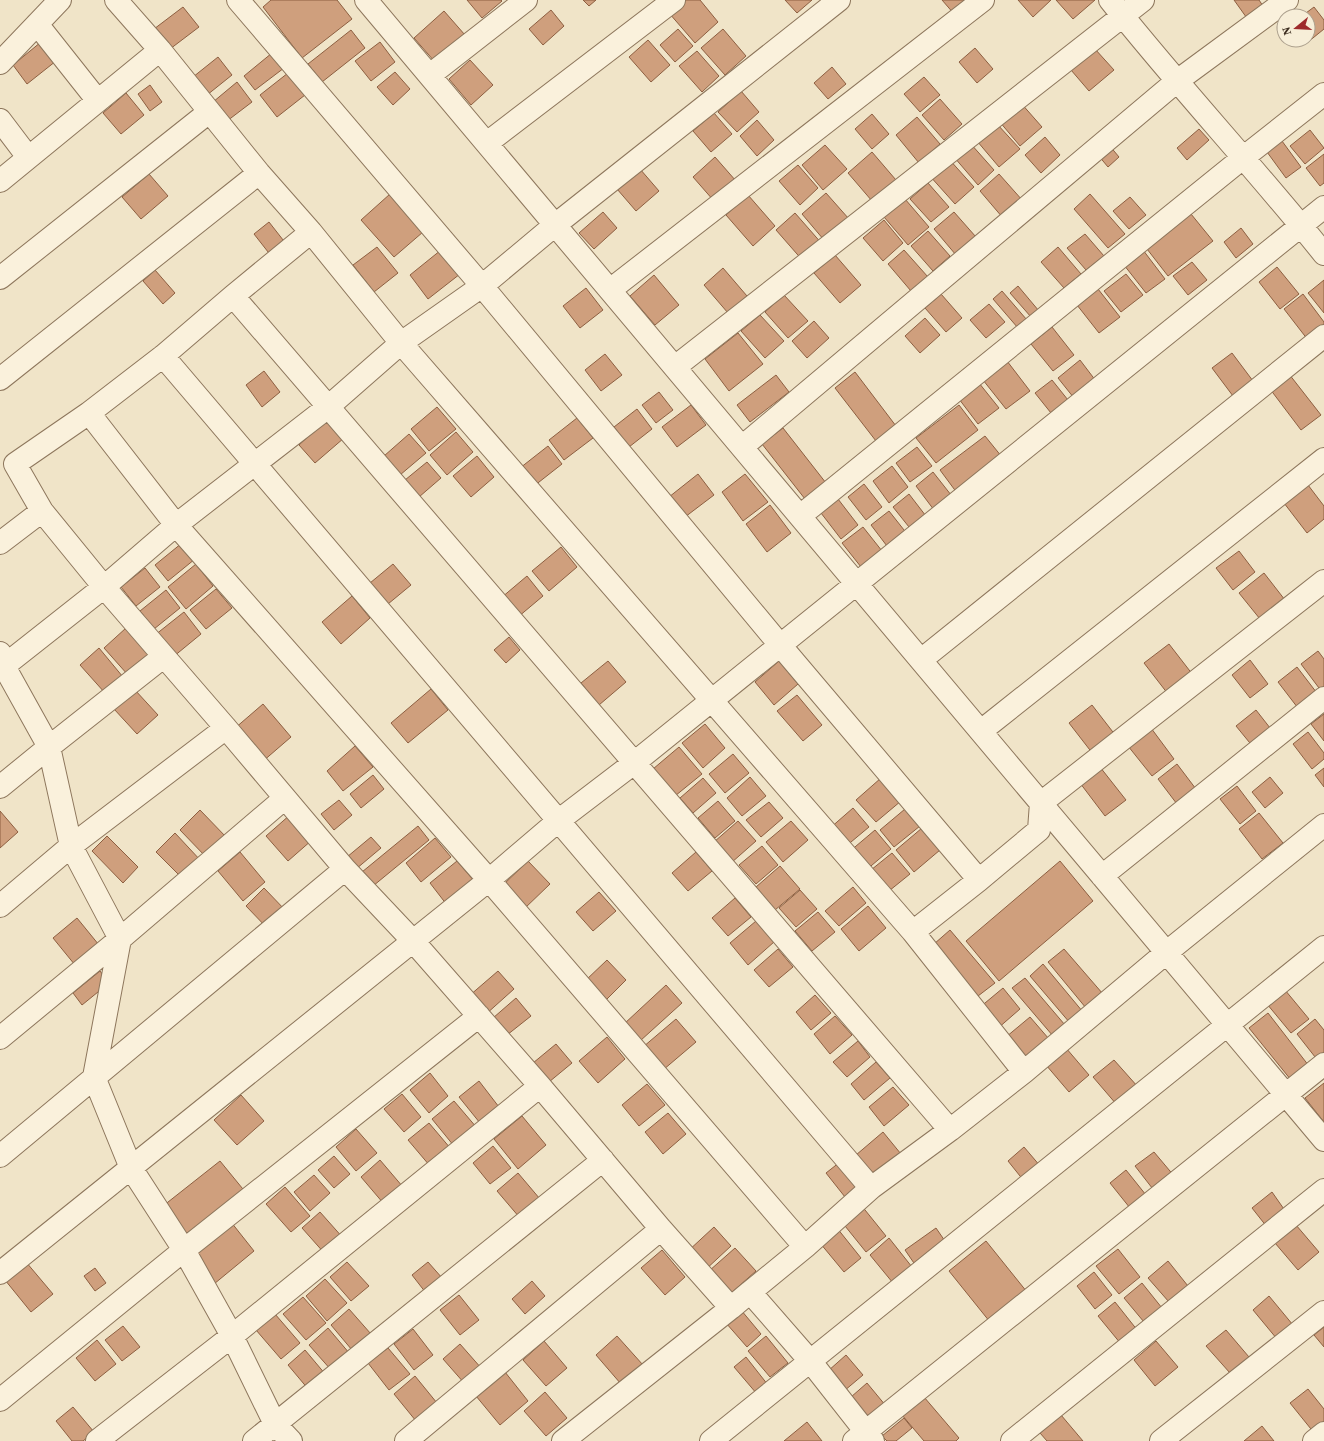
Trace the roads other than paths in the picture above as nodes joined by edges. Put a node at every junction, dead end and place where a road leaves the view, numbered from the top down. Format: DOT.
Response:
graph roads {
  1 [pos="60,0"];
  2 [pos="116,0"];
  3 [pos="238,0"];
  4 [pos="526,0"];
  5 [pos="674,0"];
  6 [pos="839,0"];
  7 [pos="983,0"];
  8 [pos="1143,0"];
  9 [pos="1286,0"];
  10 [pos="372,2"];
  11 [pos="1116,8"];
  12 [pos="37,24"];
  13 [pos="160,50"];
  14 [pos="0,63"];
  15 [pos="430,75"];
  16 [pos="1177,81"];
  17 [pos="1324,94"];
  18 [pos="98,101"];
  19 [pos="209,112"];
  20 [pos="0,120"];
  21 [pos="487,143"];
  22 [pos="28,157"];
  23 [pos="1244,157"];
  24 [pos="259,173"];
  25 [pos="0,181"];
  26 [pos="1324,207"];
  27 [pos="556,225"];
  28 [pos="1301,226"];
  29 [pos="311,232"];
  30 [pos="1324,254"];
  31 [pos="0,278"];
  32 [pos="482,286"];
  33 [pos="610,290"];
  34 [pos="233,296"];
  35 [pos="1324,336"];
  36 [pos="401,343"];
  37 [pos="163,356"];
  38 [pos="675,367"];
  39 [pos="0,379"];
  40 [pos="328,407"];
  41 [pos="89,413"];
  42 [pos="742,447"];
  43 [pos="1324,459"];
  44 [pos="255,463"];
  45 [pos="42,511"];
  46 [pos="800,516"];
  47 [pos="176,525"];
  48 [pos="0,543"];
  49 [pos="1324,581"];
  50 [pos="857,584"];
  51 [pos="104,587"];
  52 [pos="780,645"];
  53 [pos="163,657"];
  54 [pos="921,660"];
  55 [pos="1,663"];
  56 [pos="1324,698"];
  57 [pos="711,700"];
  58 [pos="226,728"];
  59 [pos="981,731"];
  60 [pos="49,747"];
  61 [pos="634,763"];
  62 [pos="0,787"];
  63 [pos="284,798"];
  64 [pos="1041,803"];
  65 [pos="558,821"];
  66 [pos="1324,825"];
  67 [pos="71,846"];
  68 [pos="344,869"];
  69 [pos="1102,876"];
  70 [pos="489,880"];
  71 [pos="980,880"];
  72 [pos="0,906"];
  73 [pos="913,932"];
  74 [pos="120,939"];
  75 [pos="413,941"];
  76 [pos="1324,947"];
  77 [pos="1167,952"];
  78 [pos="478,1016"];
  79 [pos="1228,1025"];
  80 [pos="0,1038"];
  81 [pos="1324,1064"];
  82 [pos="1024,1072"];
  83 [pos="94,1077"];
  84 [pos="540,1086"];
  85 [pos="1287,1095"];
  86 [pos="950,1130"];
  87 [pos="1324,1140"];
  88 [pos="0,1156"];
  89 [pos="603,1160"];
  90 [pos="131,1168"];
  91 [pos="871,1188"];
  92 [pos="1324,1190"];
  93 [pos="661,1230"];
  94 [pos="805,1247"];
  95 [pos="184,1250"];
  96 [pos="0,1273"];
  97 [pos="750,1292"];
  98 [pos="731,1308"];
  99 [pos="1324,1312"];
  100 [pos="232,1336"];
  101 [pos="811,1362"];
  102 [pos="0,1400"];
  103 [pos="275,1424"];
  104 [pos="1324,1433"];
  105 [pos="864,1438"];
  106 [pos="97,1441"];
  107 [pos="254,1441"];
  108 [pos="290,1441"];
  109 [pos="406,1441"];
  110 [pos="563,1441"];
  111 [pos="711,1441"];
  112 [pos="1012,1441"];
  113 [pos="1161,1441"];
  114 [pos="1314,1441"];
  1 -- 12 [label="street"];
  2 -- 13 [label="street"];
  3 -- 32 [label="street"];
  4 -- 15 [label="street"];
  5 -- 21 [label="street"];
  6 -- 27 [label="street"];
  7 -- 33 [label="street"];
  8 -- 11 [label="street"];
  9 -- 16 [label="street"];
  10 -- 15 [label="street"];
  11 -- 16 [label="street"];
  11 -- 38 [label="street"];
  12 -- 14 [label="street"];
  12 -- 18 [label="street"];
  13 -- 18 [label="street"];
  13 -- 19 [label="street"];
  15 -- 21 [label="street"];
  16 -- 23 [label="street"];
  16 -- 42 [label="street"];
  17 -- 23 [label="street"];
  18 -- 22 [label="street"];
  19 -- 24 [label="street"];
  19 -- 31 [label="street"];
  20 -- 22 [label="street"];
  21 -- 27 [label="street"];
  22 -- 25 [label="street"];
  23 -- 28 [label="street"];
  23 -- 46 [label="street"];
  24 -- 29 [label="street"];
  24 -- 39 [label="street"];
  26 -- 28 [label="street"];
  27 -- 32 [label="street"];
  27 -- 33 [label="street"];
  28 -- 30 [label="street"];
  28 -- 50 [label="street"];
  29 -- 34 [label="street"];
  29 -- 36 [label="street"];
  32 -- 36 [label="street"];
  32 -- 52 [label="street"];
  33 -- 38 [label="street"];
  34 -- 37 [label="street"];
  34 -- 40 [label="street"];
  35 -- 54 [label="street"];
  36 -- 40 [label="street"];
  36 -- 57 [label="street"];
  37 -- 41 [label="street"];
  37 -- 44 [label="street"];
  38 -- 42 [label="street"];
  40 -- 44 [label="street"];
  40 -- 61 [label="street"];
  41 -- 45 [label="street"];
  41 -- 47 [label="street"];
  42 -- 46 [label="street"];
  43 -- 59 [label="street"];
  44 -- 47 [label="street"];
  44 -- 65 [label="street"];
  45 -- 48 [label="street"];
  45 -- 51 [label="street"];
  46 -- 50 [label="street"];
  47 -- 51 [label="street"];
  47 -- 70 [label="street"];
  49 -- 64 [label="street"];
  50 -- 52 [label="street"];
  50 -- 54 [label="street"];
  51 -- 53 [label="street"];
  51 -- 55 [label="street"];
  52 -- 57 [label="street"];
  52 -- 71 [label="street"];
  53 -- 58 [label="street"];
  53 -- 60 [label="street"];
  54 -- 59 [label="street"];
  55 -- 60 [label="street"];
  56 -- 69 [label="street"];
  57 -- 61 [label="street"];
  57 -- 73 [label="street"];
  58 -- 63 [label="street"];
  58 -- 67 [label="street"];
  59 -- 64 [label="street"];
  60 -- 62 [label="street"];
  60 -- 67 [label="street"];
  61 -- 65 [label="street"];
  61 -- 86 [label="street"];
  63 -- 68 [label="street"];
  63 -- 74 [label="street"];
  64 -- 69 [label="street"];
  64 -- 71 [label="street"];
  65 -- 70 [label="street"];
  65 -- 91 [label="street"];
  66 -- 77 [label="street"];
  67 -- 72 [label="street"];
  67 -- 74 [label="street"];
  68 -- 75 [label="street"];
  68 -- 83 [label="street"];
  69 -- 77 [label="street"];
  70 -- 75 [label="street"];
  70 -- 94 [label="street"];
  71 -- 73 [label="street"];
  73 -- 82 [label="street"];
  74 -- 80 [label="street"];
  74 -- 83 [label="street"];
  75 -- 78 [label="street"];
  75 -- 90 [label="street"];
  76 -- 79 [label="street"];
  77 -- 79 [label="street"];
  77 -- 82 [label="street"];
  78 -- 84 [label="street"];
  78 -- 95 [label="street"];
  79 -- 85 [label="street"];
  79 -- 101 [label="street"];
  81 -- 85 [label="street"];
  82 -- 86 [label="street"];
  83 -- 88 [label="street"];
  83 -- 90 [label="street"];
  84 -- 89 [label="street"];
  84 -- 100 [label="street"];
  85 -- 87 [label="street"];
  85 -- 105 [label="street"];
  86 -- 91 [label="street"];
  89 -- 93 [label="street"];
  89 -- 103 [label="street"];
  90 -- 95 [label="street"];
  90 -- 96 [label="street"];
  91 -- 94 [label="street"];
  92 -- 112 [label="street"];
  93 -- 98 [label="street"];
  93 -- 109 [label="street"];
  94 -- 97 [label="street"];
  95 -- 100 [label="street"];
  95 -- 102 [label="street"];
  97 -- 98 [label="street"];
  97 -- 101 [label="street"];
  98 -- 110 [label="street"];
  99 -- 113 [label="street"];
  100 -- 103 [label="street"];
  100 -- 106 [label="street"];
  101 -- 105 [label="street"];
  101 -- 111 [label="street"];
  103 -- 107 [label="street"];
  103 -- 108 [label="street"];
  104 -- 114 [label="street"];
}
